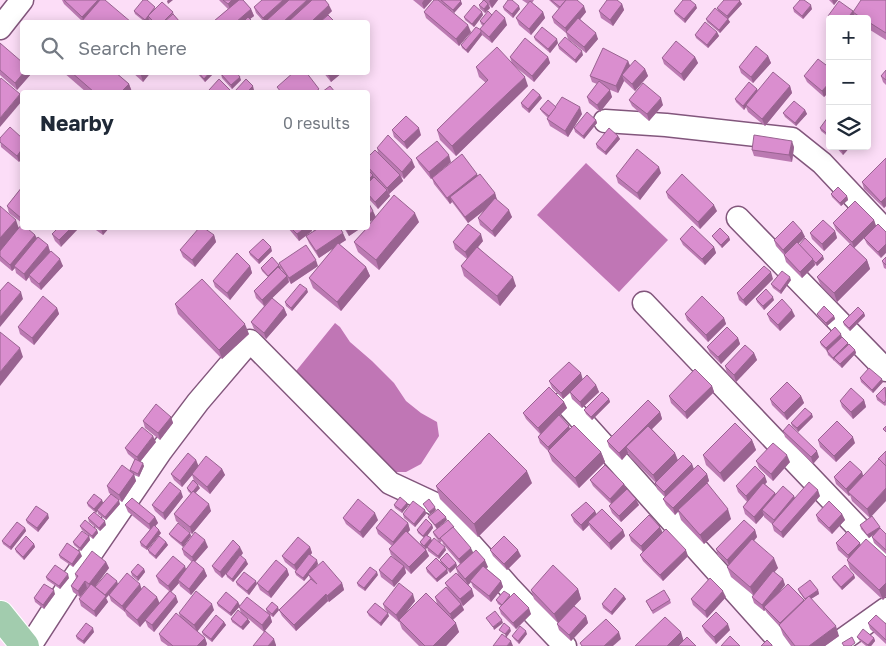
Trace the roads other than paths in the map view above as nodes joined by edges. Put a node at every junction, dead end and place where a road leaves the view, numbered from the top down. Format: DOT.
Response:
graph roads {
  1 [pos="22,0"];
  2 [pos="0,28"];
  3 [pos="605,121"];
  4 [pos="738,218"];
  5 [pos="886,231"];
  6 [pos="644,303"];
  7 [pos="886,370"];
  8 [pos="565,402"];
  9 [pos="886,557"];
  10 [pos="0,615"];
  11 [pos="883,616"];
  12 [pos="25,646"];
  13 [pos="30,646"];
  14 [pos="565,646"];
  15 [pos="784,646"];
  16 [pos="834,646"];
  1 -- 2 [label="street"];
  3 -- 5 [label="street"];
  4 -- 7 [label="street"];
  6 -- 9 [label="street"];
  8 -- 15 [label="street"];
  10 -- 12 [label="main road"];
  11 -- 16 [label="street"];
  13 -- 14 [label="street"];
}
